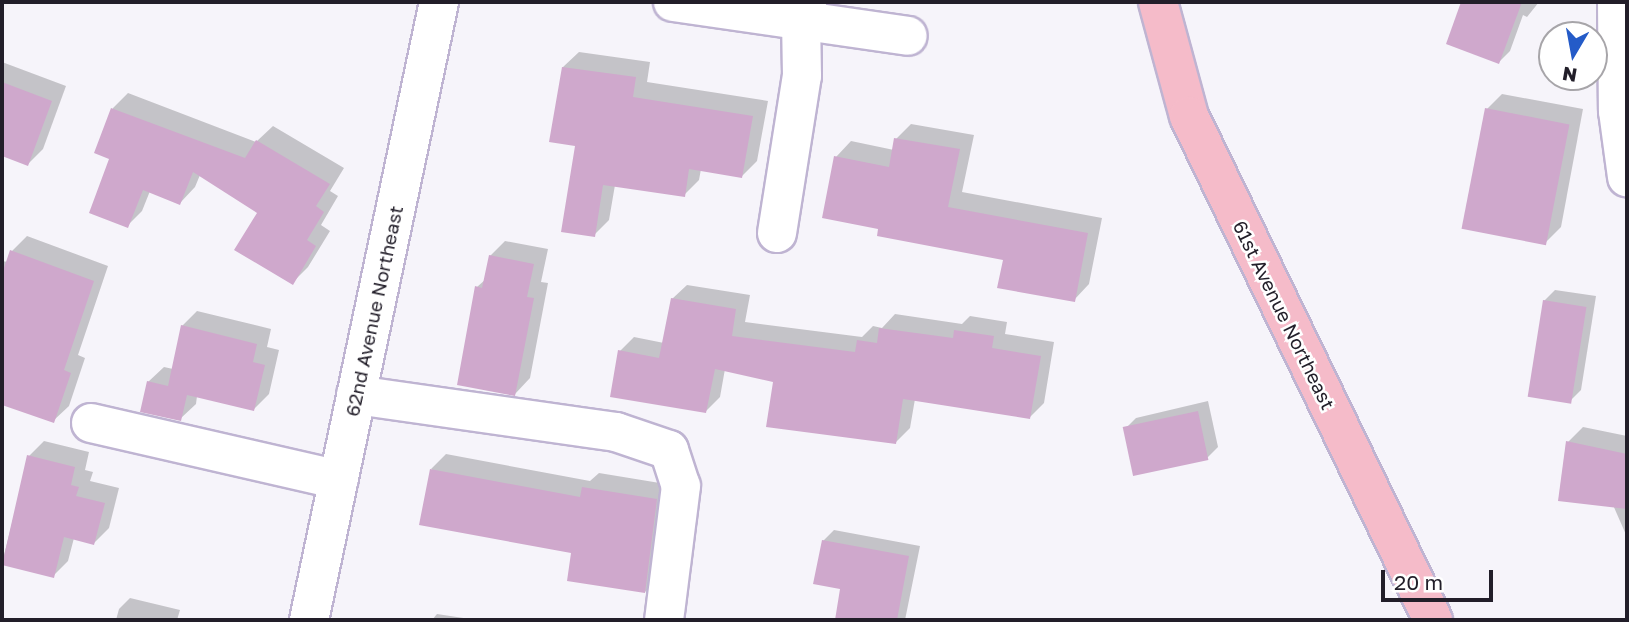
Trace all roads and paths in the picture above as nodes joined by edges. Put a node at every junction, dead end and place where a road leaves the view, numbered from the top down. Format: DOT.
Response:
graph roads {
  1 [pos="439,2"];
  2 [pos="673,2"];
  3 [pos="1158,2"];
  4 [pos="1617,2"];
  5 [pos="804,11"];
  6 [pos="908,36"];
  7 [pos="1627,177"];
  8 [pos="777,233"];
  9 [pos="356,395"];
  10 [pos="92,424"];
  11 [pos="339,480"];
  12 [pos="309,620"];
  13 [pos="664,620"];
  14 [pos="1433,620"];
  1 -- 9 [label="street, 62nd Avenue Northeast"];
  2 -- 5 [label="street"];
  3 -- 14 [label="main road, 61st Avenue Northeast"];
  4 -- 7 [label="street"];
  5 -- 6 [label="street"];
  5 -- 8 [label="street"];
  9 -- 11 [label="street, 62nd Avenue Northeast"];
  9 -- 13 [label="street"];
  10 -- 11 [label="street"];
  11 -- 12 [label="street, 62nd Avenue Northeast"];
}
